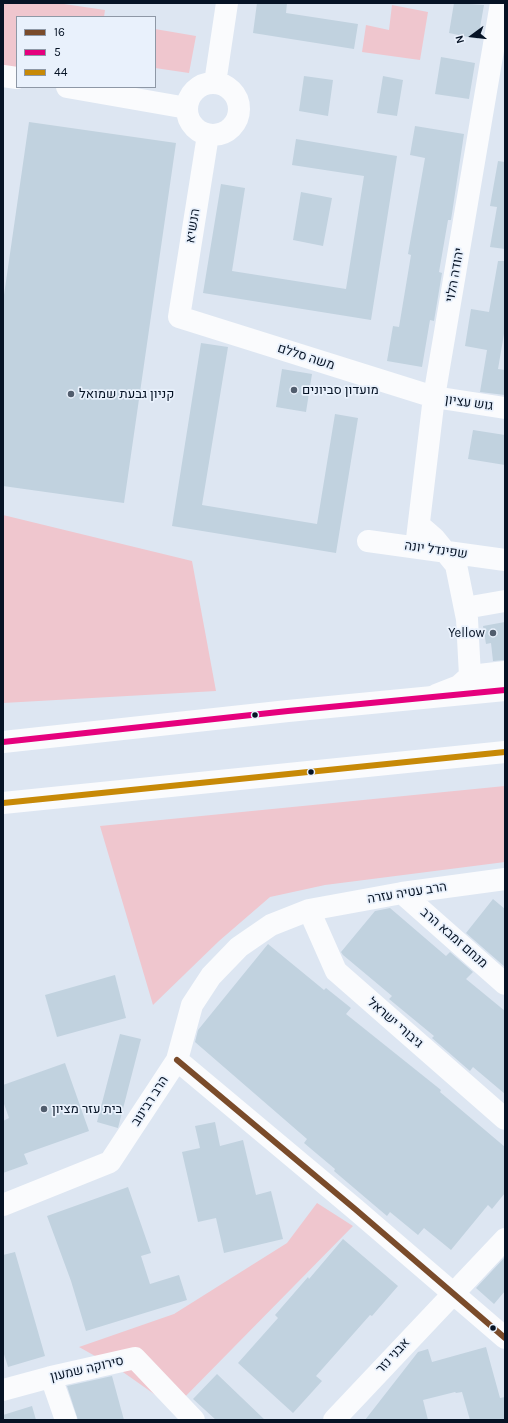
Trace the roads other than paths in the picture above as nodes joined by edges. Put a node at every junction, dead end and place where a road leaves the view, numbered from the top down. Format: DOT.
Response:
graph roads {
  1 [pos="227,3"];
  2 [pos="501,3"];
  3 [pos="3,76"];
  4 [pos="16,78"];
  5 [pos="215,83"];
  6 [pos="73,88"];
  7 [pos="186,108"];
  8 [pos="208,135"];
  9 [pos="179,317"];
  10 [pos="434,397"];
  11 [pos="505,408"];
  12 [pos="419,525"];
  13 [pos="368,541"];
  14 [pos="416,547"];
  15 [pos="444,551"];
  16 [pos="505,560"];
  17 [pos="505,602"];
  18 [pos="465,608"];
  19 [pos="505,672"];
  20 [pos="470,676"];
  21 [pos="505,690"];
  22 [pos="431,697"];
  23 [pos="3,742"];
  24 [pos="505,752"];
  25 [pos="3,803"];
  26 [pos="505,879"];
  27 [pos="402,893"];
  28 [pos="309,910"];
  29 [pos="505,984"];
  30 [pos="177,1060"];
  31 [pos="505,1119"];
  32 [pos="3,1204"];
  33 [pos="505,1239"];
  34 [pos="453,1292"];
  35 [pos="505,1338"];
  36 [pos="51,1377"];
  37 [pos="3,1390"];
  38 [pos="342,1416"];
  39 [pos="66,1420"];
  40 [pos="194,1420"];
  1 -- 5 [label="main road"];
  2 -- 10 [label="main road, יהודה הלוי"];
  3 -- 4 [label="main road"];
  5 -- 7 [label="main road"];
  5 -- 8 [label="main road"];
  6 -- 7 [label="main road"];
  7 -- 8 [label="main road"];
  8 -- 9 [label="main road, הנשיא"];
  9 -- 10 [label="main road, משה סללם"];
  10 -- 11 [label="main road, גוש עציון"];
  10 -- 12 [label="main road, יהודה הלוי"];
  12 -- 14 [label="main road, יהודה הלוי"];
  12 -- 15 [label="main road"];
  13 -- 14 [label="main road, שפינדל יונה"];
  14 -- 15 [label="main road, שפינדל יונה"];
  15 -- 16 [label="main road, שפינדל יונה"];
  15 -- 18 [label="main road"];
  17 -- 18 [label="main road"];
  18 -- 20 [label="main road"];
  19 -- 20 [label="main road"];
  20 -- 22 [label="main road"];
  21 -- 22 [label="main road"];
  22 -- 23 [label="main road"];
  24 -- 25 [label="main road"];
  26 -- 27 [label="main road, הרב עטיה עזרה"];
  27 -- 28 [label="main road, הרב עטיה עזרה"];
  27 -- 29 [label="main road, מנחם זמבא הרב"];
  28 -- 30 [label="main road, הרב רבינוב"];
  28 -- 31 [label="main road, גיבורי ישראל"];
  30 -- 32 [label="main road, הרב רבינוב"];
  30 -- 34 [label="main road"];
  33 -- 34 [label="main road, אבני נזר"];
  34 -- 35 [label="main road"];
  34 -- 38 [label="main road, אבני נזר"];
  36 -- 37 [label="main road, סירוקה שמעון"];
  36 -- 39 [label="main road"];
  36 -- 40 [label="main road, סירוקה שמעון"];
}
